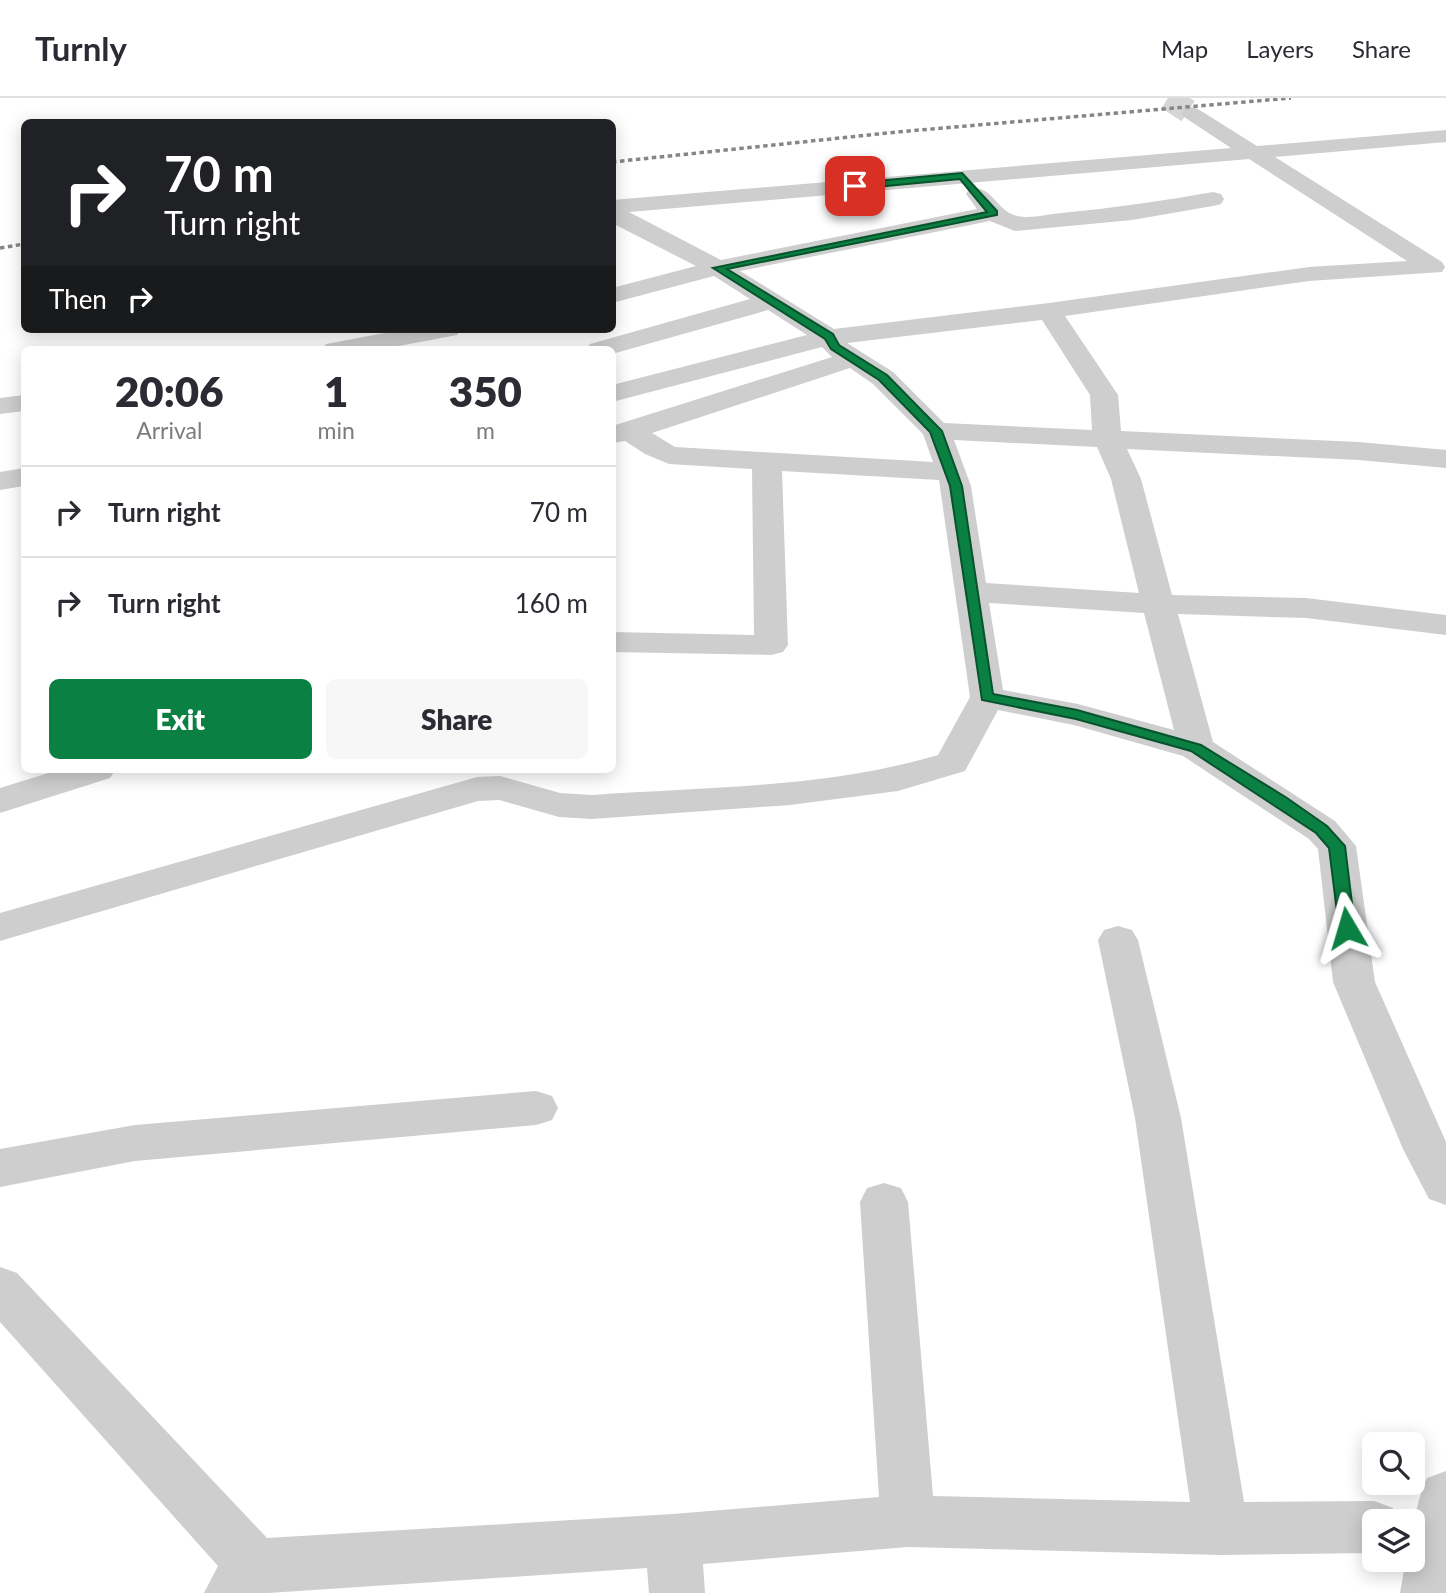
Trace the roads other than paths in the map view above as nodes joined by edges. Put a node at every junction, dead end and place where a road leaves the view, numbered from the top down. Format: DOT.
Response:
graph roads {
  1 [pos="1191,113"];
  2 [pos="1446,136"];
  3 [pos="1254,153"];
  4 [pos="962,176"];
  5 [pos="1213,199"];
  6 [pos="616,207"];
  7 [pos="993,213"];
  8 [pos="616,215"];
  9 [pos="718,268"];
  10 [pos="1440,273"];
  11 [pos="616,295"];
  12 [pos="771,301"];
  13 [pos="1049,311"];
  14 [pos="426,333"];
  15 [pos="357,346"];
  16 [pos="613,346"];
  17 [pos="841,348"];
  18 [pos="616,393"];
  19 [pos="21,403"];
  20 [pos="0,406"];
  21 [pos="936,431"];
  22 [pos="621,433"];
  23 [pos="1107,437"];
  24 [pos="1446,459"];
  25 [pos="767,460"];
  26 [pos="950,472"];
  27 [pos="21,478"];
  28 [pos="0,481"];
  29 [pos="972,592"];
  30 [pos="1160,604"];
  31 [pos="1446,625"];
  32 [pos="616,642"];
  33 [pos="987,697"];
  34 [pos="1196,748"];
  35 [pos="88,773"];
  36 [pos="0,801"];
  37 [pos="0,927"];
  38 [pos="1118,940"];
  39 [pos="536,1108"];
  40 [pos="1442,1163"];
  41 [pos="0,1168"];
  42 [pos="884,1202"];
  43 [pos="0,1288"];
  44 [pos="1433,1516"];
  45 [pos="908,1521"];
  46 [pos="1362,1527"];
  47 [pos="1221,1529"];
  48 [pos="674,1540"];
  49 [pos="244,1580"];
  50 [pos="677,1593"];
  51 [pos="1427,1593"];
  1 -- 3 [label="street"];
  2 -- 3 [label="street"];
  3 -- 4 [label="street"];
  3 -- 10 [label="street"];
  4 -- 6 [label="street"];
  4 -- 7 [label="street"];
  5 -- 7 [label="street"];
  7 -- 9 [label="street"];
  8 -- 9 [label="street"];
  9 -- 11 [label="street"];
  9 -- 12 [label="street"];
  10 -- 13 [label="street"];
  12 -- 16 [label="street"];
  12 -- 17 [label="street"];
  13 -- 17 [label="street"];
  13 -- 23 [label="street"];
  14 -- 15 [label="street"];
  17 -- 18 [label="street"];
  17 -- 21 [label="street"];
  17 -- 22 [label="street"];
  19 -- 20 [label="street"];
  21 -- 23 [label="street"];
  21 -- 26 [label="street"];
  22 -- 25 [label="street"];
  23 -- 24 [label="street"];
  23 -- 30 [label="street"];
  25 -- 26 [label="street"];
  25 -- 32 [label="street"];
  26 -- 29 [label="street"];
  27 -- 28 [label="street"];
  29 -- 30 [label="street"];
  29 -- 33 [label="street"];
  30 -- 31 [label="street"];
  30 -- 34 [label="street"];
  33 -- 34 [label="street"];
  33 -- 37 [label="street"];
  34 -- 40 [label="street"];
  35 -- 36 [label="street"];
  38 -- 47 [label="street"];
  39 -- 41 [label="street"];
  42 -- 45 [label="street"];
  43 -- 49 [label="street"];
  44 -- 51 [label="street"];
  45 -- 47 [label="street"];
  45 -- 48 [label="street"];
  46 -- 47 [label="street"];
  48 -- 49 [label="street"];
  48 -- 50 [label="street"];
}
